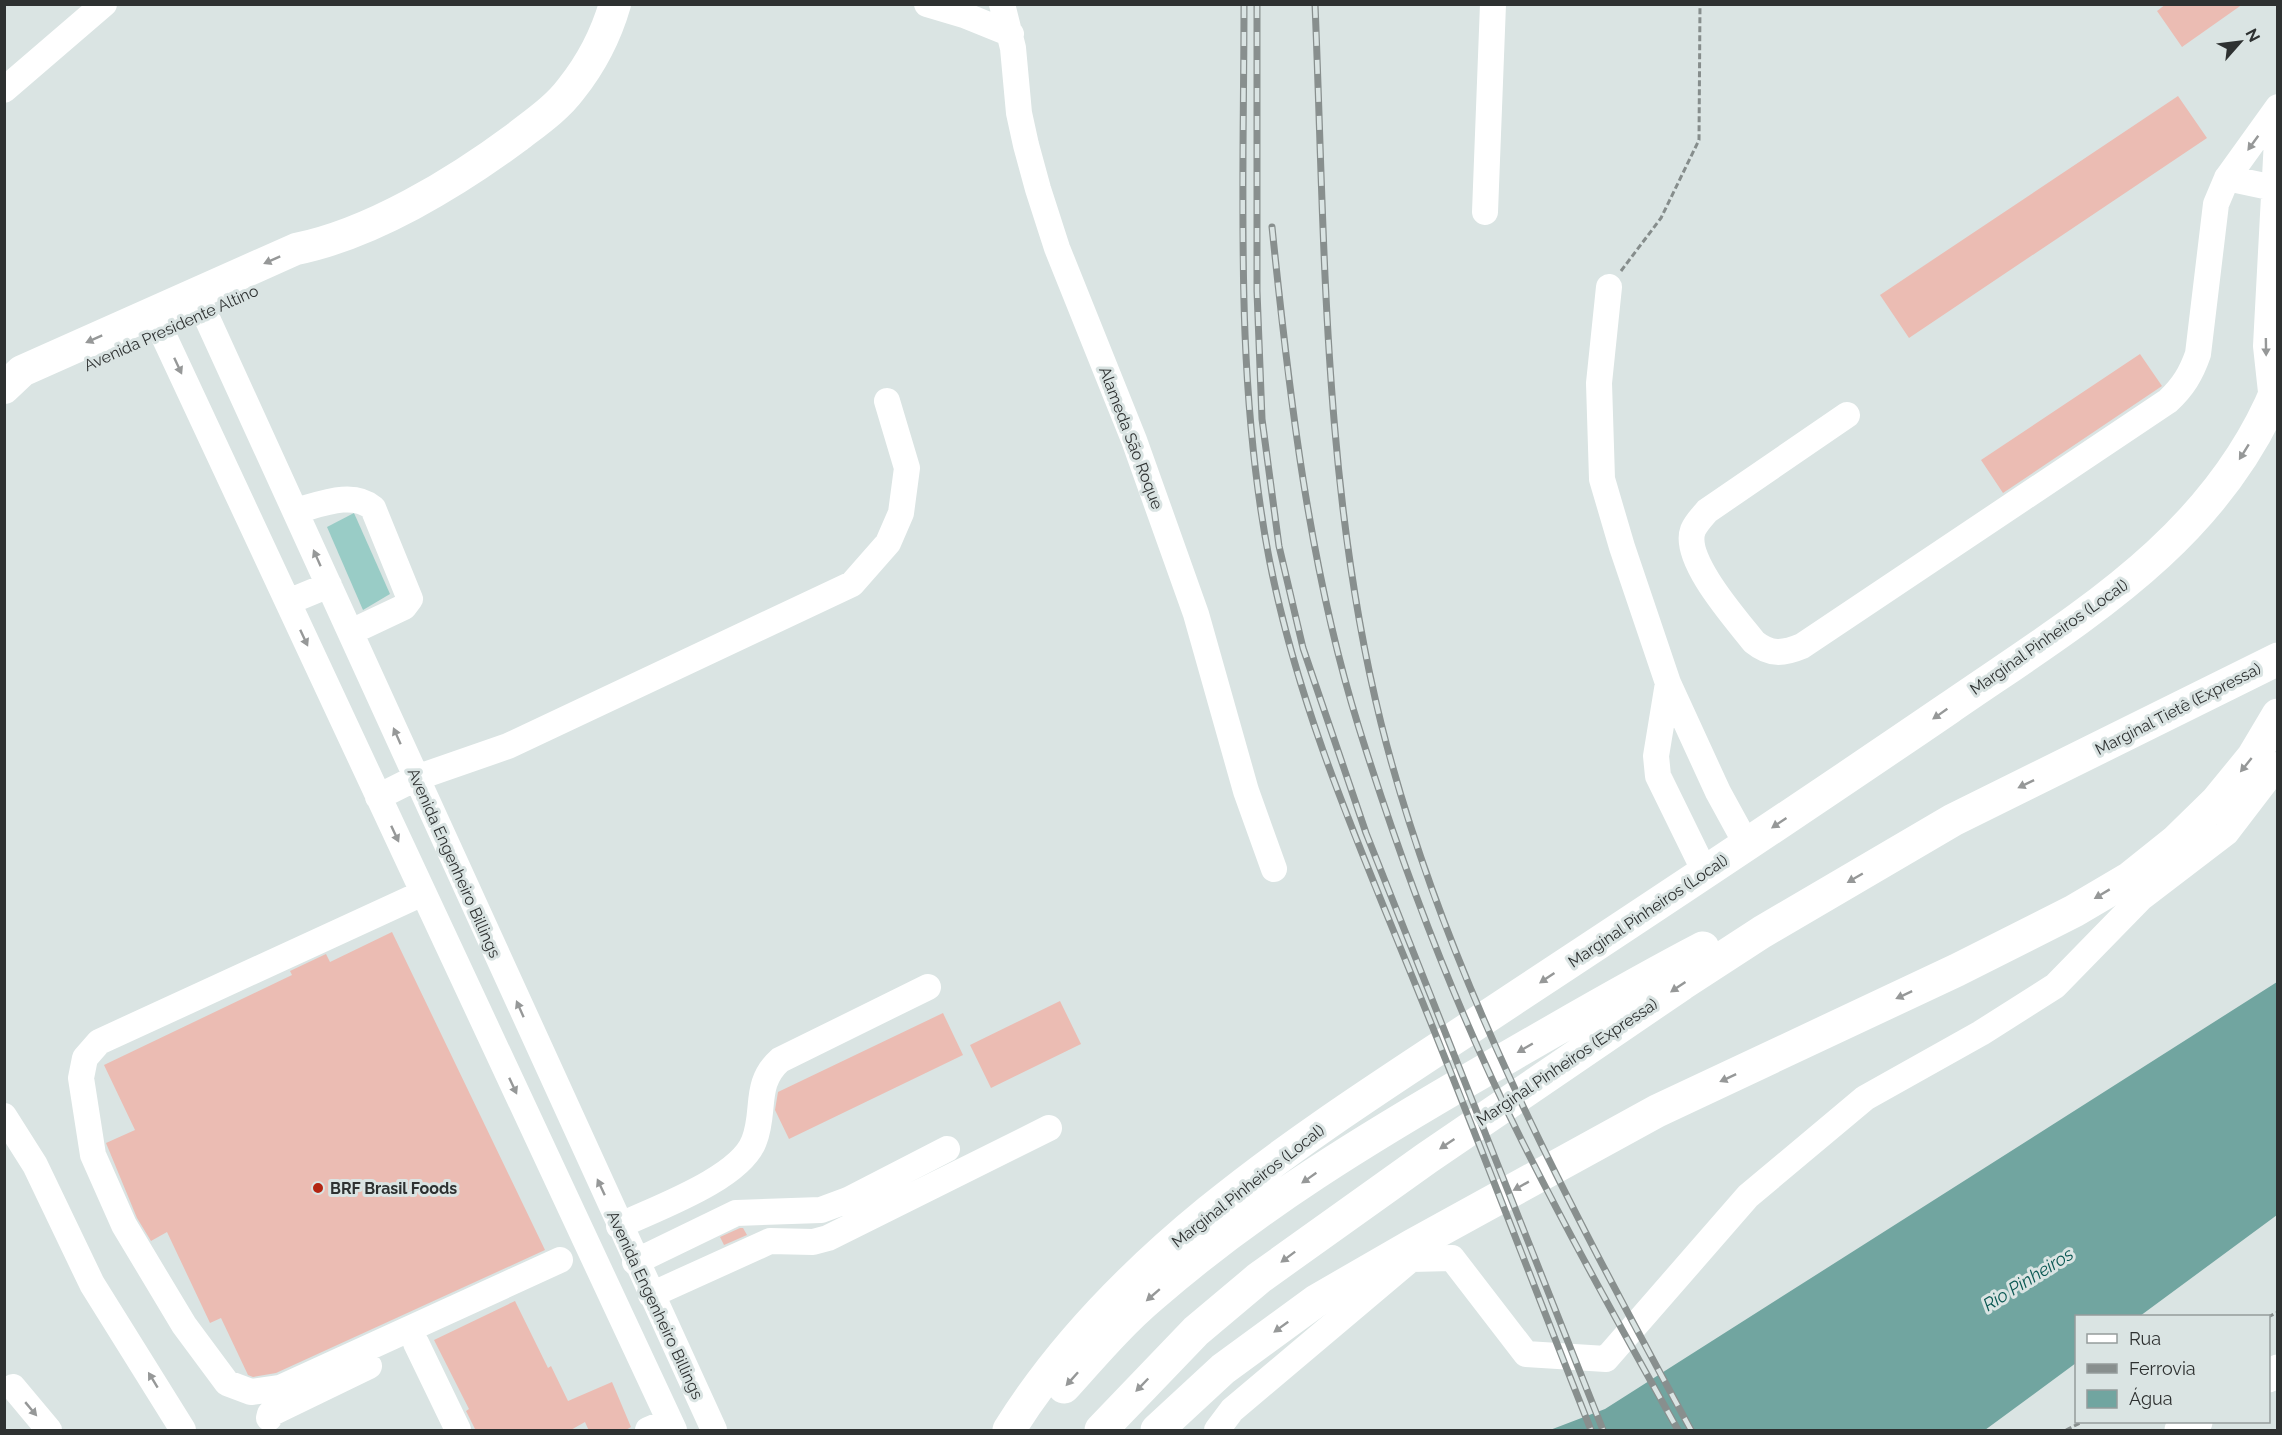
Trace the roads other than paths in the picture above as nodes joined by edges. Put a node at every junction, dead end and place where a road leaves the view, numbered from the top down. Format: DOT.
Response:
graph roads {
  1 [pos="104,4"];
  2 [pos="615,4"];
  3 [pos="927,4"];
  4 [pos="1002,4"];
  5 [pos="1493,4"];
  6 [pos="1011,34"];
  7 [pos="4,90"];
  8 [pos="2277,107"];
  9 [pos="2277,121"];
  10 [pos="2227,178"];
  11 [pos="2274,188"];
  12 [pos="1485,212"];
  13 [pos="1609,286"];
  14 [pos="200,303"];
  15 [pos="158,322"];
  16 [pos="4,390"];
  17 [pos="2275,394"];
  18 [pos="887,401"];
  19 [pos="1847,415"];
  20 [pos="295,511"];
  21 [pos="329,585"];
  22 [pos="288,602"];
  23 [pos="351,632"];
  24 [pos="2277,659"];
  25 [pos="1668,683"];
  26 [pos="2277,716"];
  27 [pos="2078,758"];
  28 [pos="2277,765"];
  29 [pos="416,778"];
  30 [pos="378,796"];
  31 [pos="1747,845"];
  32 [pos="1274,869"];
  33 [pos="1705,872"];
  34 [pos="423,893"];
  35 [pos="1762,932"];
  36 [pos="928,987"];
  37 [pos="4,1116"];
  38 [pos="571,1121"];
  39 [pos="1049,1128"];
  40 [pos="536,1136"];
  41 [pos="947,1149"];
  42 [pos="626,1242"];
  43 [pos="592,1255"];
  44 [pos="560,1260"];
  45 [pos="651,1295"];
  46 [pos="416,1343"];
  47 [pos="13,1387"];
  48 [pos="269,1418"];
  49 [pos="2194,1423"];
  50 [pos="664,1427"];
  51 [pos="49,1431"];
  52 [pos="183,1431"];
  53 [pos="458,1431"];
  54 [pos="714,1431"];
  55 [pos="1009,1431"];
  56 [pos="1029,1431"];
  57 [pos="1101,1431"];
  58 [pos="1157,1431"];
  59 [pos="1217,1431"];
  60 [pos="2181,1431"];
  1 -- 7 [label="street"];
  2 -- 14 [label="main road, Avenida Presidente Altino"];
  3 -- 6 [label="street"];
  4 -- 6 [label="street, Alameda São Roque"];
  5 -- 12 [label="street"];
  6 -- 32 [label="street, Alameda São Roque"];
  8 -- 10 [label="street, one-way"];
  9 -- 11 [label="street"];
  10 -- 11 [label="street"];
  10 -- 19 [label="street"];
  11 -- 17 [label="street, one-way"];
  13 -- 25 [label="street"];
  14 -- 15 [label="main road, Avenida Presidente Altino"];
  14 -- 20 [label="street, Avenida Engenheiro Billings"];
  15 -- 16 [label="main road, Avenida Presidente Altino"];
  15 -- 22 [label="street, one-way"];
  17 -- 31 [label="highway, Marginal Pinheiros (Local), one-way"];
  18 -- 29 [label="street"];
  21 -- 20 [label="street, Avenida Engenheiro Billings, one-way"];
  20 -- 23 [label="street"];
  21 -- 22 [label="street"];
  21 -- 23 [label="street, Avenida Engenheiro Billings"];
  22 -- 30 [label="street, one-way"];
  29 -- 23 [label="street, Avenida Engenheiro Billings, one-way"];
  24 -- 27 [label="highway, Marginal Tietê (Expressa)"];
  25 -- 31 [label="street"];
  25 -- 33 [label="street"];
  26 -- 58 [label="highway, one-way"];
  27 -- 35 [label="highway, Marginal Pinheiros (Expressa), one-way"];
  28 -- 59 [label="street"];
  29 -- 30 [label="street"];
  38 -- 29 [label="street, Avenida Engenheiro Billings, one-way"];
  30 -- 34 [label="street, one-way"];
  31 -- 33 [label="highway, Marginal Pinheiros (Local)"];
  33 -- 55 [label="highway, Marginal Pinheiros (Local), one-way"];
  34 -- 40 [label="street, one-way"];
  34 -- 44 [label="street"];
  35 -- 56 [label="highway, one-way"];
  35 -- 57 [label="highway, Marginal Pinheiros (Expressa), one-way"];
  36 -- 42 [label="street"];
  52 -- 37 [label="street, one-way"];
  38 -- 40 [label="street"];
  42 -- 38 [label="street, Avenida Engenheiro Billings, one-way"];
  39 -- 45 [label="street"];
  40 -- 43 [label="street"];
  41 -- 42 [label="street"];
  42 -- 43 [label="street"];
  42 -- 45 [label="street, Avenida Engenheiro Billings"];
  43 -- 46 [label="street"];
  43 -- 50 [label="street"];
  45 -- 54 [label="street, Avenida Engenheiro Billings"];
  46 -- 48 [label="street"];
  46 -- 53 [label="street"];
  47 -- 51 [label="street, one-way"];
  49 -- 60 [label="highway"];
}
